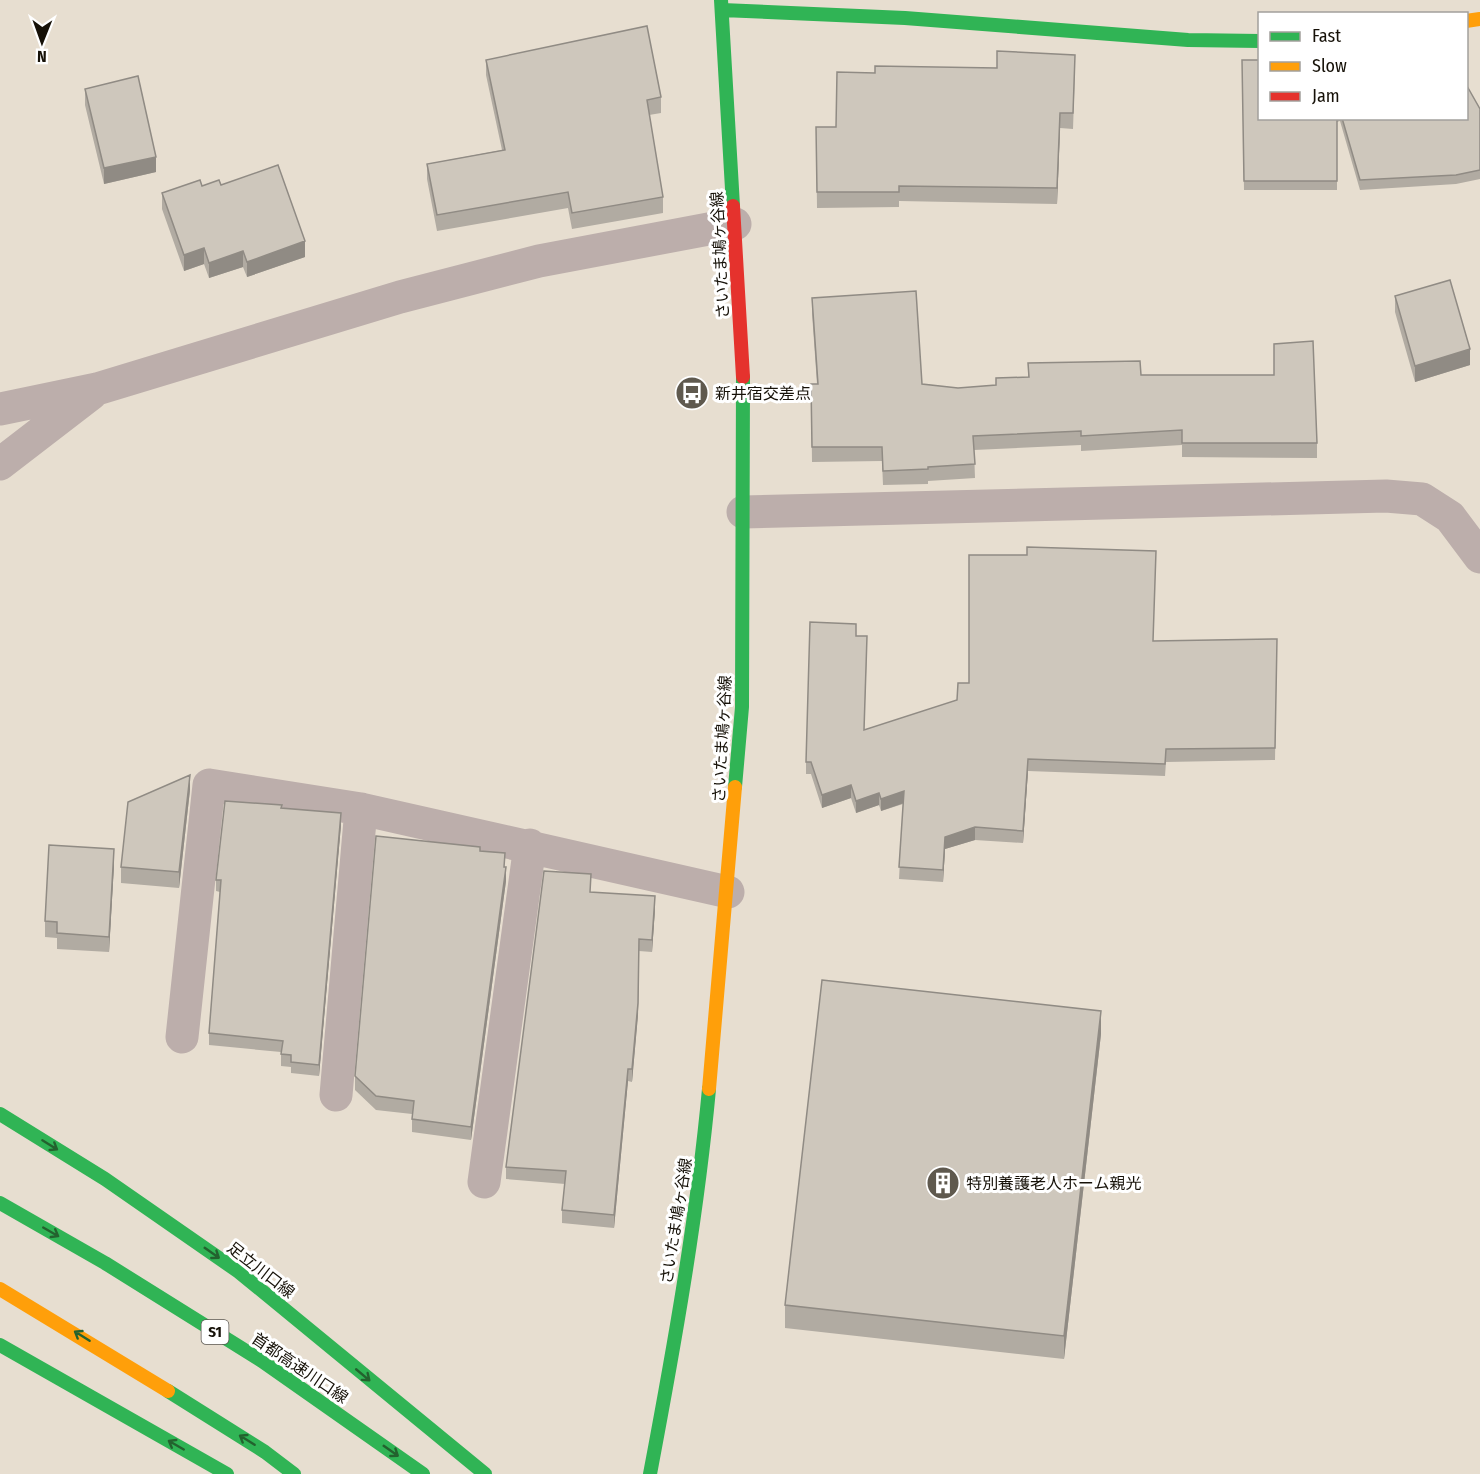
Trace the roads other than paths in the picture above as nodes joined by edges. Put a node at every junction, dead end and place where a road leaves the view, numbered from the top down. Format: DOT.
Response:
graph roads {
  1 [pos="721,5"];
  2 [pos="1258,41"];
  3 [pos="735,224"];
  4 [pos="97,389"];
  5 [pos="0,409"];
  6 [pos="0,465"];
  7 [pos="743,512"];
  8 [pos="1480,557"];
  9 [pos="361,809"];
  10 [pos="530,845"];
  11 [pos="728,892"];
  12 [pos="182,1037"];
  13 [pos="336,1095"];
  14 [pos="0,1114"];
  15 [pos="484,1182"];
  16 [pos="0,1203"];
  17 [pos="0,1289"];
  18 [pos="0,1345"];
  19 [pos="227,1474"];
  20 [pos="294,1474"];
  21 [pos="423,1474"];
  22 [pos="485,1474"];
  23 [pos="650,1474"];
  1 -- 2 [label="main road"];
  1 -- 3 [label="main road, さいたま鳩ヶ谷線"];
  3 -- 4 [label="street"];
  3 -- 7 [label="main road, さいたま鳩ヶ谷線"];
  4 -- 5 [label="street"];
  4 -- 6 [label="street"];
  7 -- 8 [label="street"];
  7 -- 11 [label="main road, さいたま鳩ヶ谷線"];
  9 -- 10 [label="street"];
  9 -- 12 [label="street"];
  9 -- 13 [label="street"];
  10 -- 11 [label="street"];
  10 -- 15 [label="street"];
  11 -- 23 [label="main road, さいたま鳩ヶ谷線"];
  14 -- 22 [label="main road, 足立川口線, one-way"];
  16 -- 21 [label="main road, 首都高速川口線 / S1, one-way"];
  20 -- 17 [label="main road, one-way"];
  19 -- 18 [label="main road, one-way"];
}
